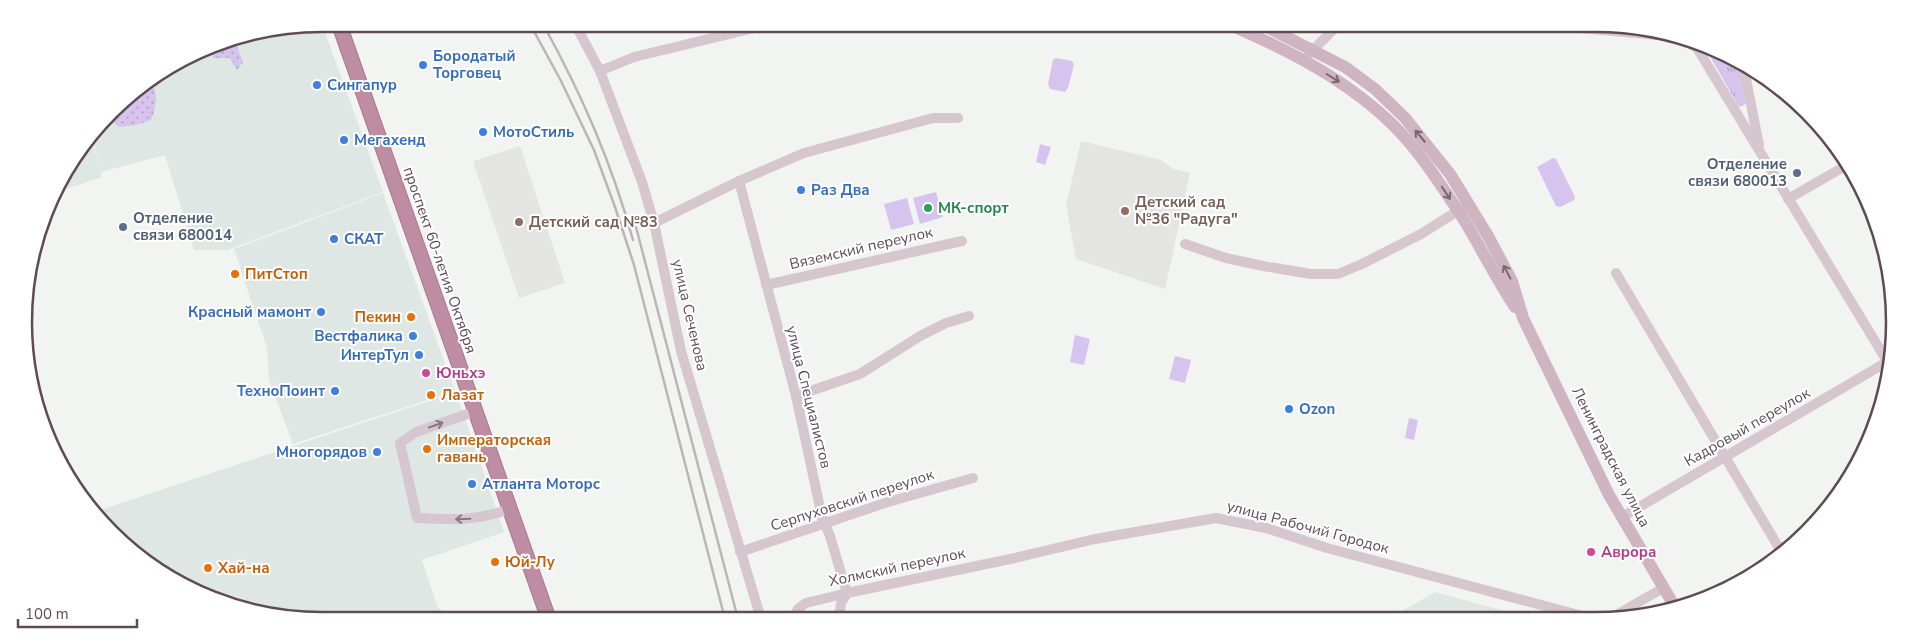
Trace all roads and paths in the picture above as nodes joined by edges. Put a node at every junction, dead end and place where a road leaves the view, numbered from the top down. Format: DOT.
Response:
graph roads {
  1 [pos="342,32"];
  2 [pos="579,32"];
  3 [pos="738,32"];
  4 [pos="1245,32"];
  5 [pos="1277,32"];
  6 [pos="1331,32"];
  7 [pos="1313,50"];
  8 [pos="1699,52"];
  9 [pos="1303,60"];
  10 [pos="600,70"];
  11 [pos="1745,73"];
  12 [pos="958,118"];
  13 [pos="1760,154"];
  14 [pos="1842,169"];
  15 [pos="739,180"];
  16 [pos="1788,199"];
  17 [pos="1463,207"];
  18 [pos="654,223"];
  19 [pos="962,241"];
  20 [pos="1185,244"];
  21 [pos="1616,273"];
  22 [pos="766,285"];
  23 [pos="969,316"];
  24 [pos="1883,356"];
  25 [pos="1882,365"];
  26 [pos="796,396"];
  27 [pos="476,411"];
  28 [pos="1726,456"];
  29 [pos="973,478"];
  30 [pos="510,509"];
  31 [pos="1622,517"];
  32 [pos="824,524"];
  33 [pos="1779,547"];
  34 [pos="740,552"];
  35 [pos="1015,558"];
  36 [pos="1663,588"];
  37 [pos="847,592"];
  38 [pos="1672,602"];
  39 [pos="1625,610"];
  40 [pos="546,612"];
  41 [pos="759,612"];
  42 [pos="796,612"];
  43 [pos="840,612"];
  44 [pos="1567,612"];
  1 -- 27 [label="highway, проспект 60-летия Октября"];
  2 -- 10 [label="street, улица Сеченова"];
  3 -- 10 [label="street"];
  4 -- 9 [label="main road"];
  5 -- 7 [label="main road"];
  6 -- 7 [label="street"];
  7 -- 9 [label="street"];
  17 -- 7 [label="main road, one-way"];
  8 -- 13 [label="street"];
  9 -- 17 [label="main road, one-way"];
  10 -- 18 [label="street, улица Сеченова"];
  11 -- 13 [label="street"];
  12 -- 15 [label="street"];
  13 -- 16 [label="street"];
  14 -- 16 [label="street"];
  15 -- 18 [label="street"];
  15 -- 22 [label="street, улица Специалистов"];
  16 -- 24 [label="street"];
  17 -- 20 [label="street"];
  17 -- 31 [label="main road, Ленинградская улица"];
  18 -- 34 [label="street, улица Сеченова"];
  19 -- 22 [label="street, Вяземский переулок"];
  21 -- 28 [label="street"];
  22 -- 26 [label="street, улица Специалистов"];
  23 -- 26 [label="street"];
  25 -- 28 [label="street, Кадровый переулок"];
  26 -- 32 [label="street, улица Специалистов"];
  27 -- 30 [label="highway, проспект 60-летия Октября"];
  30 -- 27 [label="street, one-way"];
  28 -- 31 [label="street, Кадровый переулок"];
  28 -- 33 [label="street"];
  29 -- 32 [label="street, Серпуховский переулок"];
  30 -- 40 [label="highway, проспект 60-летия Октября"];
  31 -- 36 [label="main road, Ленинградская улица"];
  32 -- 34 [label="street, Серпуховский переулок"];
  32 -- 37 [label="street, улица Специалистов"];
  34 -- 41 [label="street, улица Сеченова"];
  35 -- 37 [label="street, Холмский переулок"];
  35 -- 44 [label="street, улица Рабочий Городок"];
  36 -- 38 [label="main road, Ленинградская улица"];
  36 -- 39 [label="street"];
  37 -- 42 [label="street, Холмский переулок"];
  37 -- 43 [label="street"];
}
